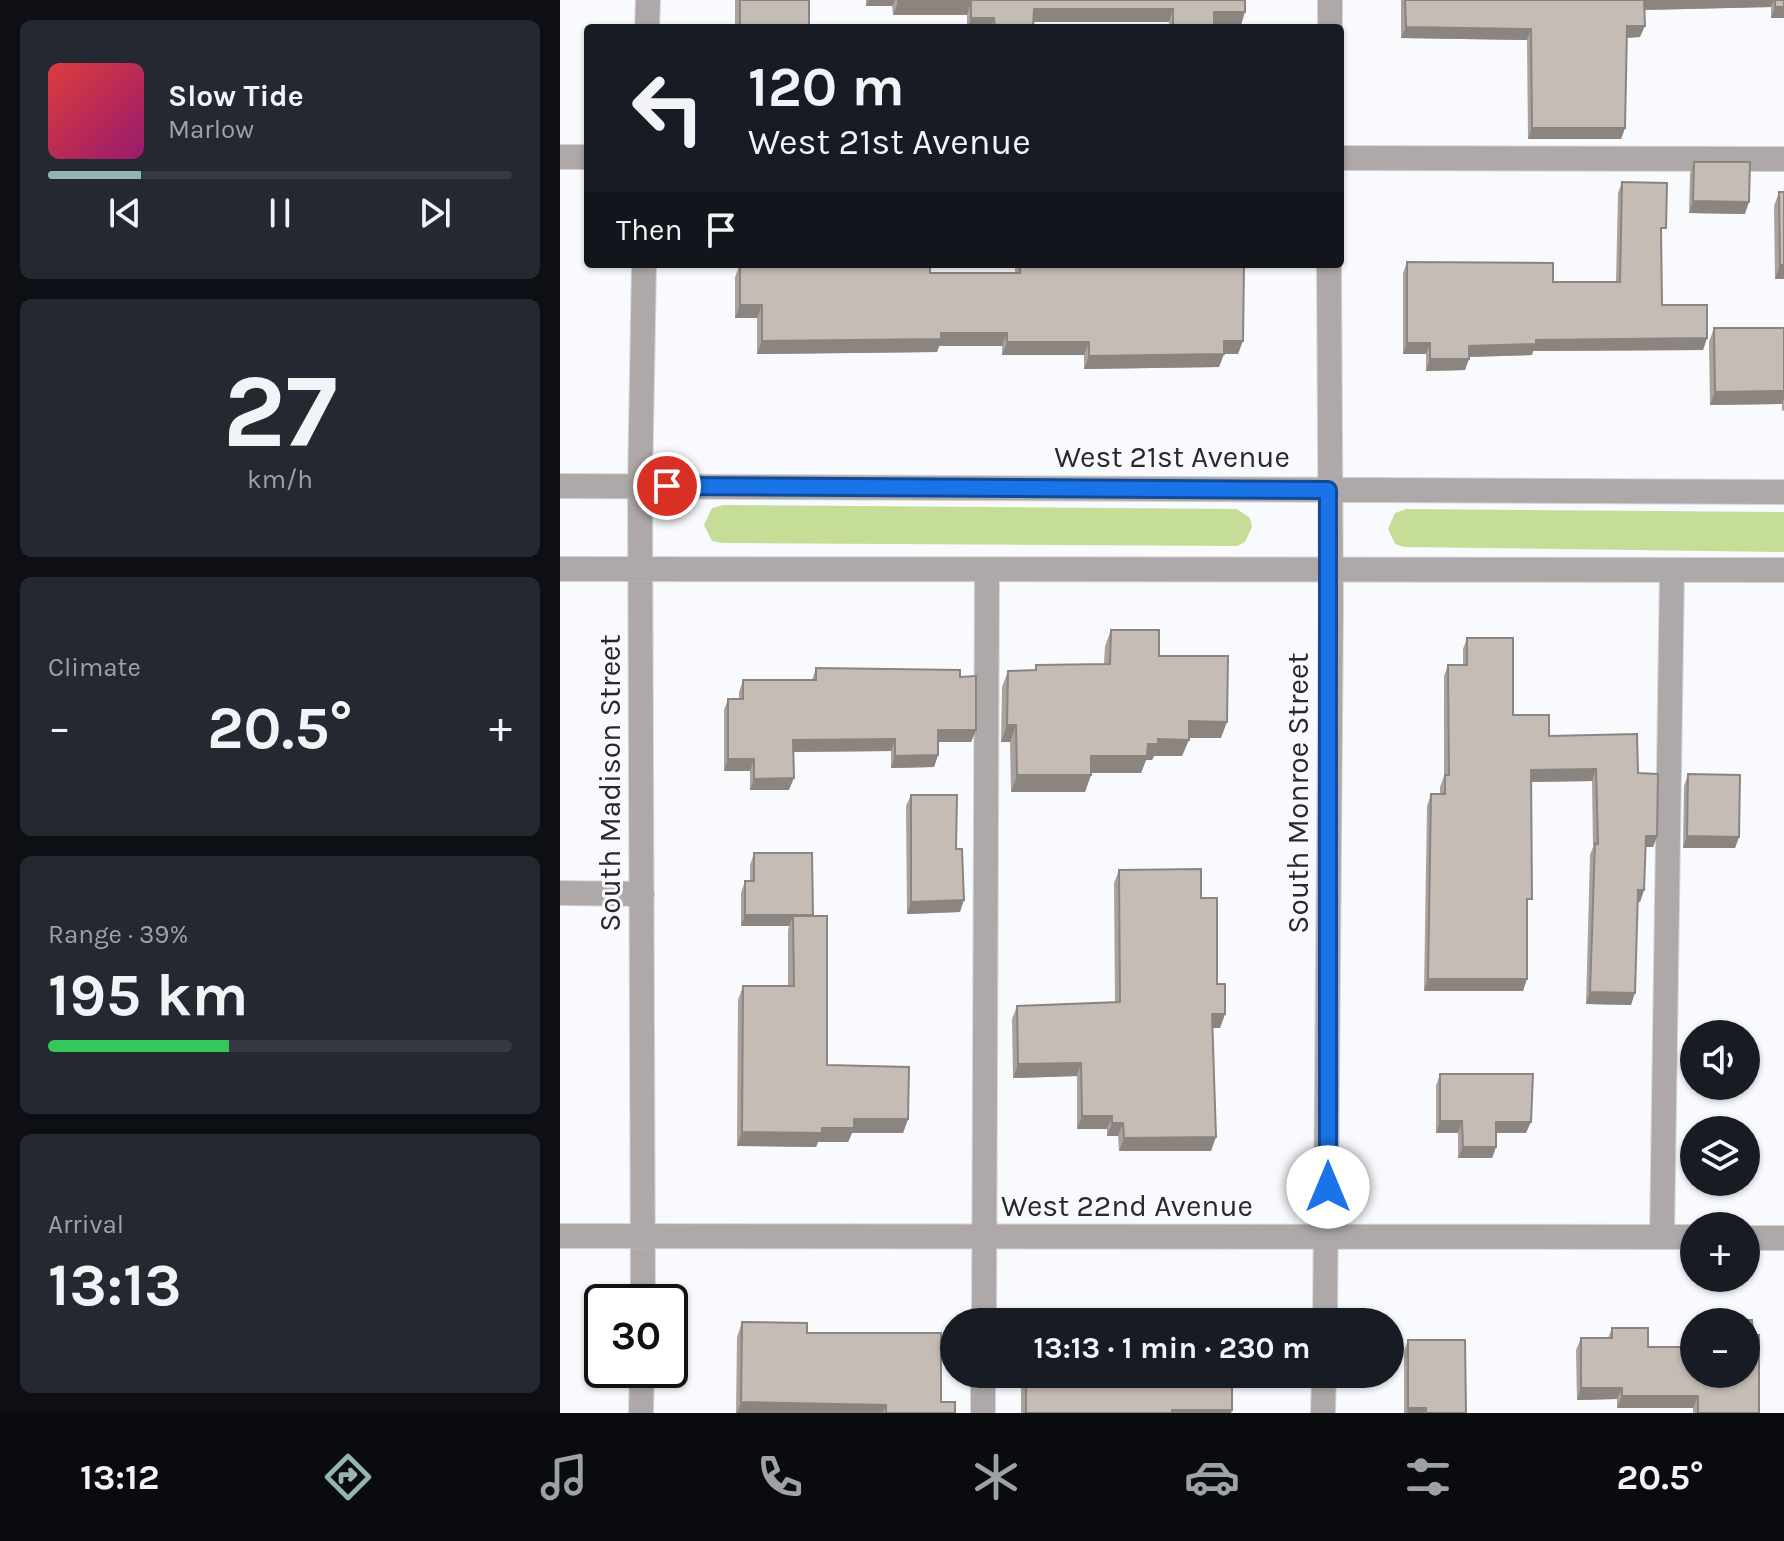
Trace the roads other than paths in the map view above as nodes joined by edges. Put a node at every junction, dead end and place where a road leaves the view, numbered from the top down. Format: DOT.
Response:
graph roads {
  1 [pos="648,0"];
  2 [pos="1330,0"];
  3 [pos="647,24"];
  4 [pos="1330,24"];
  5 [pos="560,157"];
  6 [pos="584,157"];
  7 [pos="1344,158"];
  8 [pos="1784,159"];
  9 [pos="644,268"];
  10 [pos="1329,268"];
  11 [pos="560,486"];
  12 [pos="640,486"];
  13 [pos="1328,490"];
  14 [pos="1784,492"];
  15 [pos="560,569"];
  16 [pos="641,570"];
  17 [pos="987,570"];
  18 [pos="1331,570"];
  19 [pos="1672,570"];
  20 [pos="1784,570"];
  21 [pos="560,893"];
  22 [pos="642,894"];
  23 [pos="560,1236"];
  24 [pos="643,1237"];
  25 [pos="1327,1237"];
  26 [pos="1662,1237"];
  27 [pos="1680,1237"];
  28 [pos="985,1238"];
  29 [pos="1760,1238"];
  30 [pos="1784,1238"];
  31 [pos="643,1284"];
  32 [pos="984,1308"];
  33 [pos="1325,1308"];
  34 [pos="642,1388"];
  35 [pos="983,1388"];
  36 [pos="1324,1388"];
  37 [pos="641,1413"];
  38 [pos="983,1413"];
  39 [pos="1323,1413"];
  1 -- 3 [label="street"];
  2 -- 4 [label="street"];
  5 -- 6 [label="street"];
  7 -- 8 [label="street"];
  9 -- 12 [label="street, South Madison Street"];
  10 -- 13 [label="street, South Monroe Street"];
  11 -- 12 [label="street, West 21st Avenue"];
  12 -- 13 [label="street, West 21st Avenue"];
  12 -- 16 [label="street, South Madison Street"];
  13 -- 14 [label="street, West 21st Avenue"];
  13 -- 18 [label="street, South Monroe Street"];
  15 -- 16 [label="street"];
  16 -- 17 [label="street"];
  16 -- 22 [label="street, South Madison Street"];
  17 -- 18 [label="street"];
  17 -- 28 [label="street"];
  18 -- 19 [label="street"];
  18 -- 25 [label="street, South Monroe Street"];
  19 -- 20 [label="street"];
  19 -- 26 [label="street"];
  21 -- 22 [label="street"];
  22 -- 24 [label="street, South Madison Street"];
  23 -- 24 [label="street, West 22nd Avenue"];
  24 -- 28 [label="street, West 22nd Avenue"];
  24 -- 31 [label="street, South Madison Street"];
  25 -- 26 [label="street, West 22nd Avenue"];
  25 -- 28 [label="street, West 22nd Avenue"];
  25 -- 33 [label="street, South Monroe Street"];
  26 -- 27 [label="street, West 22nd Avenue"];
  28 -- 32 [label="street"];
  29 -- 30 [label="street"];
  34 -- 37 [label="street"];
  35 -- 38 [label="street"];
  36 -- 39 [label="street"];
}
